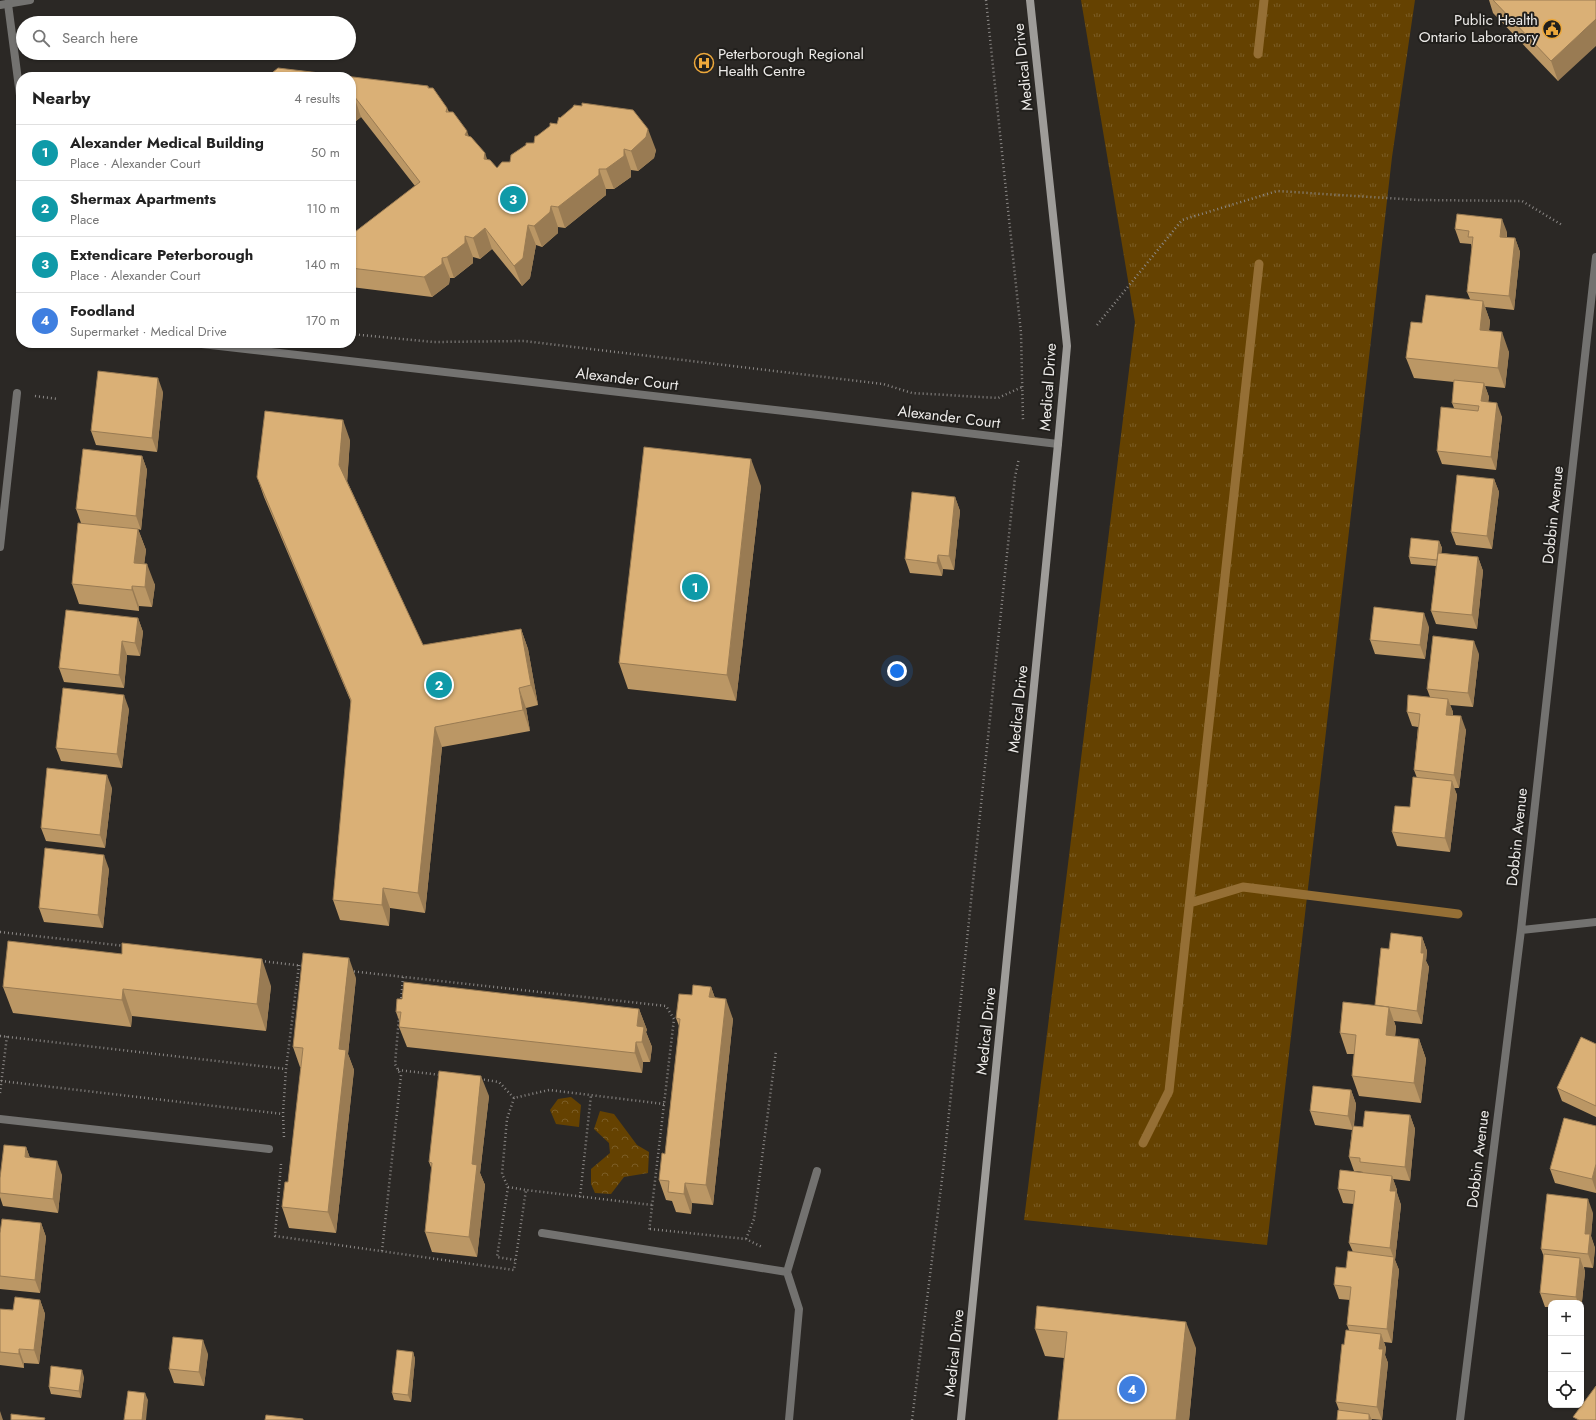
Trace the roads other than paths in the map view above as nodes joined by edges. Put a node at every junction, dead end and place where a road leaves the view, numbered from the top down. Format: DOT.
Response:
graph roads {
  1 [pos="30,0"];
  2 [pos="1030,0"];
  3 [pos="5,3"];
  4 [pos="16,72"];
  5 [pos="1596,257"];
  6 [pos="236,348"];
  7 [pos="17,393"];
  8 [pos="1058,444"];
  9 [pos="0,547"];
  10 [pos="1596,922"];
  11 [pos="1521,930"];
  12 [pos="0,1119"];
  13 [pos="269,1149"];
  14 [pos="817,1171"];
  15 [pos="542,1233"];
  16 [pos="787,1272"];
  17 [pos="789,1420"];
  18 [pos="961,1420"];
  19 [pos="1460,1420"];
  1 -- 3 [label="street"];
  2 -- 8 [label="main road, Medical Drive"];
  3 -- 4 [label="street"];
  5 -- 11 [label="street, Dobbin Avenue"];
  6 -- 8 [label="street, Alexander Court"];
  7 -- 9 [label="street"];
  8 -- 18 [label="main road, Medical Drive"];
  10 -- 11 [label="street"];
  11 -- 19 [label="street, Dobbin Avenue"];
  12 -- 13 [label="street"];
  14 -- 16 [label="street"];
  15 -- 16 [label="street"];
  16 -- 17 [label="street"];
}
